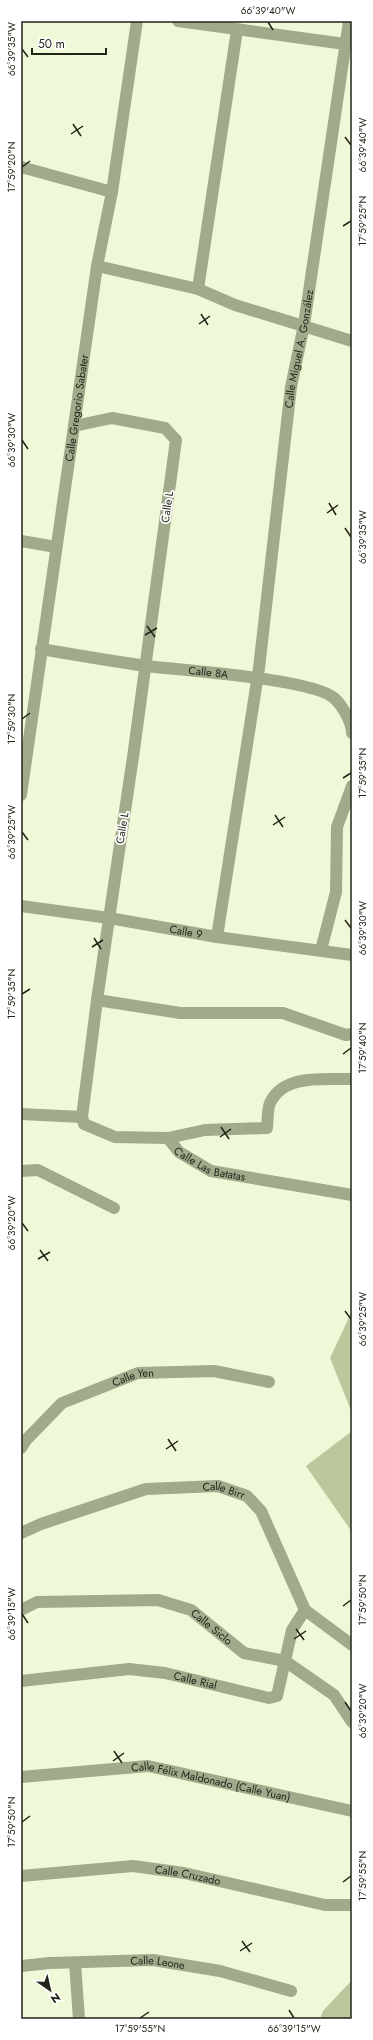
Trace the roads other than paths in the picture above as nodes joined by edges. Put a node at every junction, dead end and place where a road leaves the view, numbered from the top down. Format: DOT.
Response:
graph roads {
  1 [pos="137,21"];
  2 [pos="178,21"];
  3 [pos="350,21"];
  4 [pos="237,30"];
  5 [pos="349,44"];
  6 [pos="21,167"];
  7 [pos="112,192"];
  8 [pos="97,266"];
  9 [pos="198,290"];
  10 [pos="304,325"];
  11 [pos="352,341"];
  12 [pos="74,426"];
  13 [pos="21,541"];
  14 [pos="56,547"];
  15 [pos="41,649"];
  16 [pos="146,666"];
  17 [pos="256,678"];
  18 [pos="352,732"];
  19 [pos="352,786"];
  20 [pos="21,795"];
  21 [pos="21,906"];
  22 [pos="109,918"];
  23 [pos="217,938"];
  24 [pos="321,950"];
  25 [pos="352,955"];
  26 [pos="97,1000"];
  27 [pos="352,1034"];
  28 [pos="352,1079"];
  29 [pos="21,1114"];
  30 [pos="82,1117"];
  31 [pos="168,1138"];
  32 [pos="21,1171"];
  33 [pos="352,1195"];
  34 [pos="114,1208"];
  35 [pos="269,1382"];
  36 [pos="23,1440"];
  37 [pos="21,1533"];
  38 [pos="21,1610"];
  39 [pos="305,1610"];
  40 [pos="352,1645"];
  41 [pos="285,1661"];
  42 [pos="21,1681"];
  43 [pos="352,1722"];
  44 [pos="21,1777"];
  45 [pos="352,1811"];
  46 [pos="21,1876"];
  47 [pos="352,1905"];
  48 [pos="75,1963"];
  49 [pos="21,1966"];
  50 [pos="291,1991"];
  51 [pos="79,2019"];
  1 -- 7 [label="street, Calle Gregorio Sabater"];
  2 -- 4 [label="street"];
  3 -- 5 [label="street, Calle Miguel A. González"];
  4 -- 5 [label="street"];
  4 -- 9 [label="street"];
  5 -- 10 [label="street, Calle Miguel A. González"];
  6 -- 7 [label="street"];
  7 -- 8 [label="street, Calle Gregorio Sabater"];
  8 -- 9 [label="street"];
  8 -- 12 [label="street, Calle Gregorio Sabater"];
  9 -- 10 [label="street"];
  10 -- 11 [label="street"];
  10 -- 17 [label="street, Calle Miguel A. González"];
  12 -- 14 [label="street, Calle Gregorio Sabater"];
  12 -- 16 [label="street, Calle L"];
  13 -- 14 [label="street"];
  14 -- 15 [label="street, Calle Gregorio Sabater"];
  15 -- 16 [label="street, Calle 8A"];
  15 -- 20 [label="street, Calle Gregorio Sabater"];
  16 -- 17 [label="street, Calle 8A"];
  16 -- 22 [label="street, Calle L"];
  17 -- 18 [label="street, Calle 8A"];
  17 -- 23 [label="street, Calle Miguel A. González"];
  19 -- 24 [label="street"];
  21 -- 22 [label="street, Calle 9"];
  22 -- 23 [label="street, Calle 9"];
  22 -- 26 [label="street, Calle L"];
  23 -- 24 [label="street, Calle 9"];
  24 -- 25 [label="street, Calle 9"];
  26 -- 27 [label="street"];
  26 -- 30 [label="street, Calle L"];
  28 -- 31 [label="street"];
  29 -- 30 [label="street"];
  30 -- 31 [label="street, Calle Las Batatas"];
  31 -- 33 [label="street, Calle Las Batatas"];
  32 -- 34 [label="street"];
  35 -- 36 [label="street, Calle Yen"];
  37 -- 39 [label="street, Calle Birr"];
  38 -- 41 [label="street, Calle Siclo"];
  39 -- 40 [label="street, Calle Birr"];
  39 -- 41 [label="street, Calle Rial"];
  41 -- 42 [label="street, Calle Rial"];
  41 -- 43 [label="street, Calle Siclo"];
  44 -- 45 [label="street, Calle Félix Maldonado (Calle Yuan)"];
  46 -- 47 [label="street, Calle Cruzado"];
  48 -- 49 [label="street, Calle Leone"];
  48 -- 50 [label="street, Calle Leone"];
  48 -- 51 [label="street"];
}
